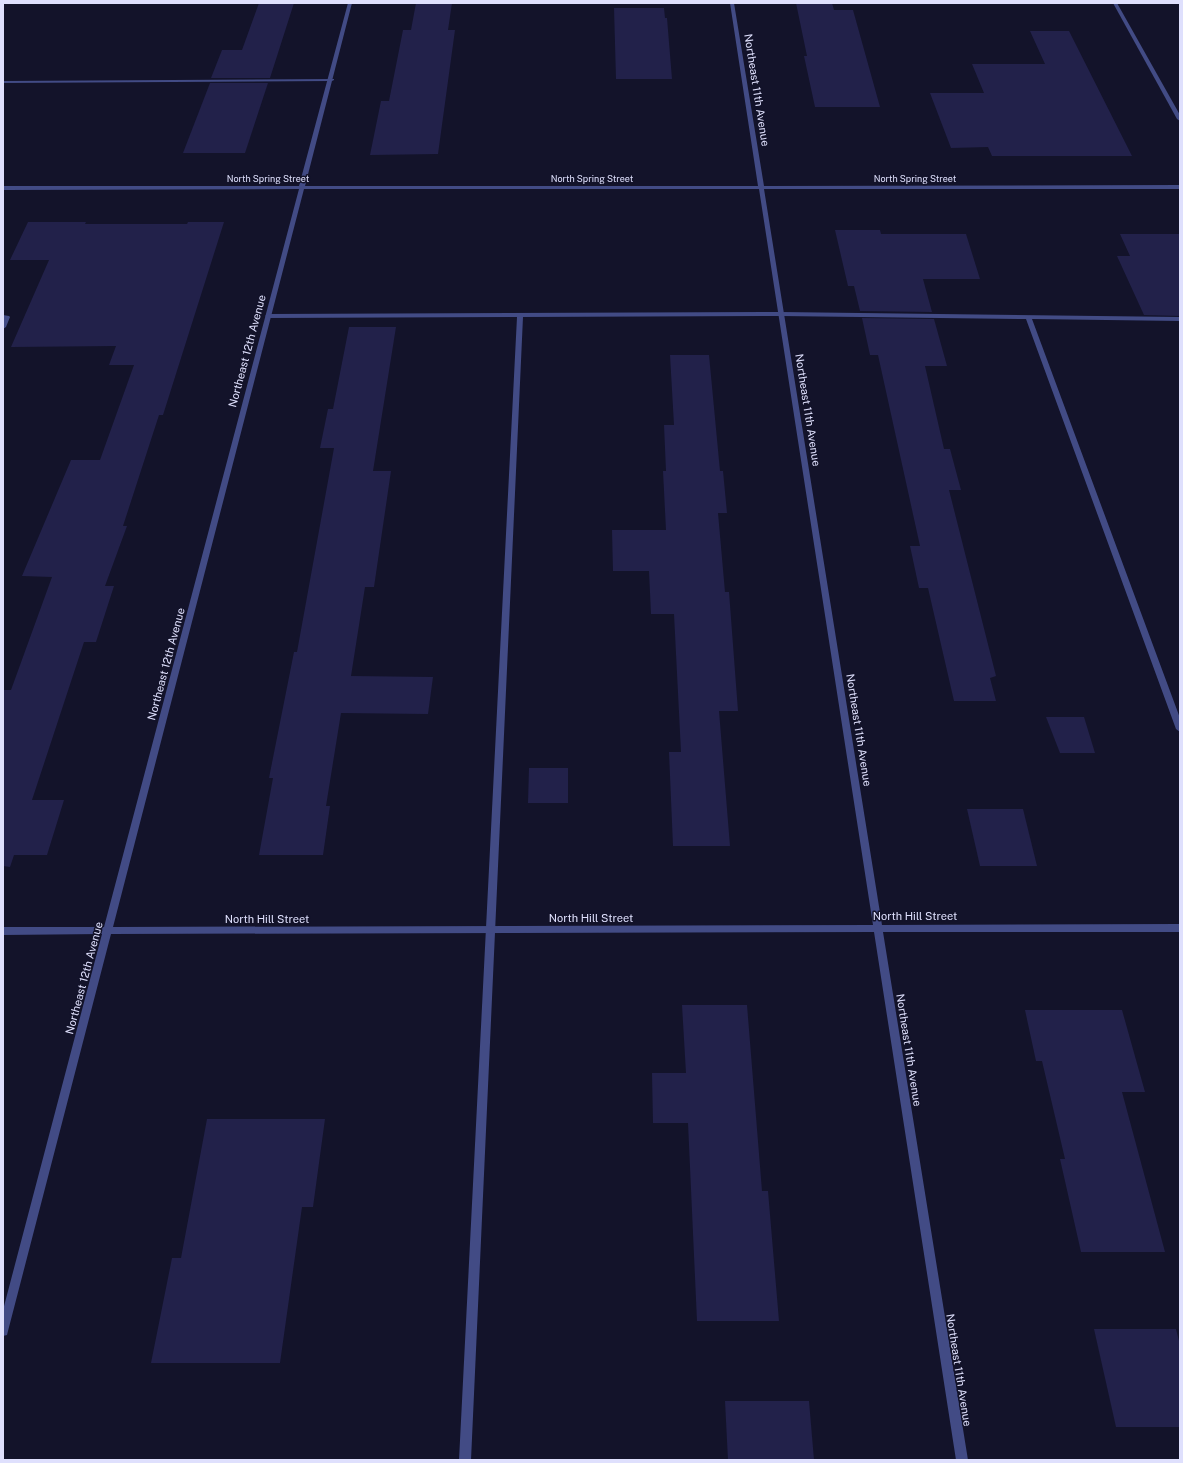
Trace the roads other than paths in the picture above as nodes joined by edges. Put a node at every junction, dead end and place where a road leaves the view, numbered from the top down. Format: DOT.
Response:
graph roads {
  1 [pos="350,3"];
  2 [pos="732,3"];
  3 [pos="1115,3"];
  4 [pos="332,80"];
  5 [pos="3,82"];
  6 [pos="1180,119"];
  7 [pos="1180,187"];
  8 [pos="3,188"];
  9 [pos="301,188"];
  10 [pos="762,189"];
  11 [pos="782,314"];
  12 [pos="520,315"];
  13 [pos="268,316"];
  14 [pos="3,317"];
  15 [pos="1028,317"];
  16 [pos="1180,319"];
  17 [pos="3,327"];
  18 [pos="1180,729"];
  19 [pos="879,928"];
  20 [pos="1180,928"];
  21 [pos="3,931"];
  22 [pos="107,931"];
  23 [pos="491,931"];
  24 [pos="3,1332"];
  25 [pos="465,1460"];
  26 [pos="962,1460"];
  1 -- 4 [label="street, Northeast 12th Avenue"];
  2 -- 10 [label="street, Northeast 11th Avenue"];
  3 -- 6 [label="street"];
  4 -- 5 [label="street"];
  4 -- 9 [label="street, Northeast 12th Avenue"];
  7 -- 10 [label="street, North Spring Street"];
  8 -- 9 [label="street, North Spring Street"];
  9 -- 10 [label="street, North Spring Street"];
  9 -- 13 [label="street, Northeast 12th Avenue"];
  10 -- 11 [label="street, Northeast 11th Avenue"];
  11 -- 12 [label="street"];
  11 -- 15 [label="street"];
  11 -- 19 [label="street, Northeast 11th Avenue"];
  12 -- 13 [label="street"];
  12 -- 23 [label="street"];
  13 -- 22 [label="street, Northeast 12th Avenue"];
  14 -- 17 [label="street"];
  15 -- 16 [label="street"];
  15 -- 18 [label="street"];
  19 -- 20 [label="street, North Hill Street"];
  19 -- 23 [label="street, North Hill Street"];
  19 -- 26 [label="street, Northeast 11th Avenue"];
  21 -- 22 [label="street, North Hill Street"];
  22 -- 23 [label="street, North Hill Street"];
  22 -- 24 [label="street, Northeast 12th Avenue"];
  23 -- 25 [label="street"];
}
